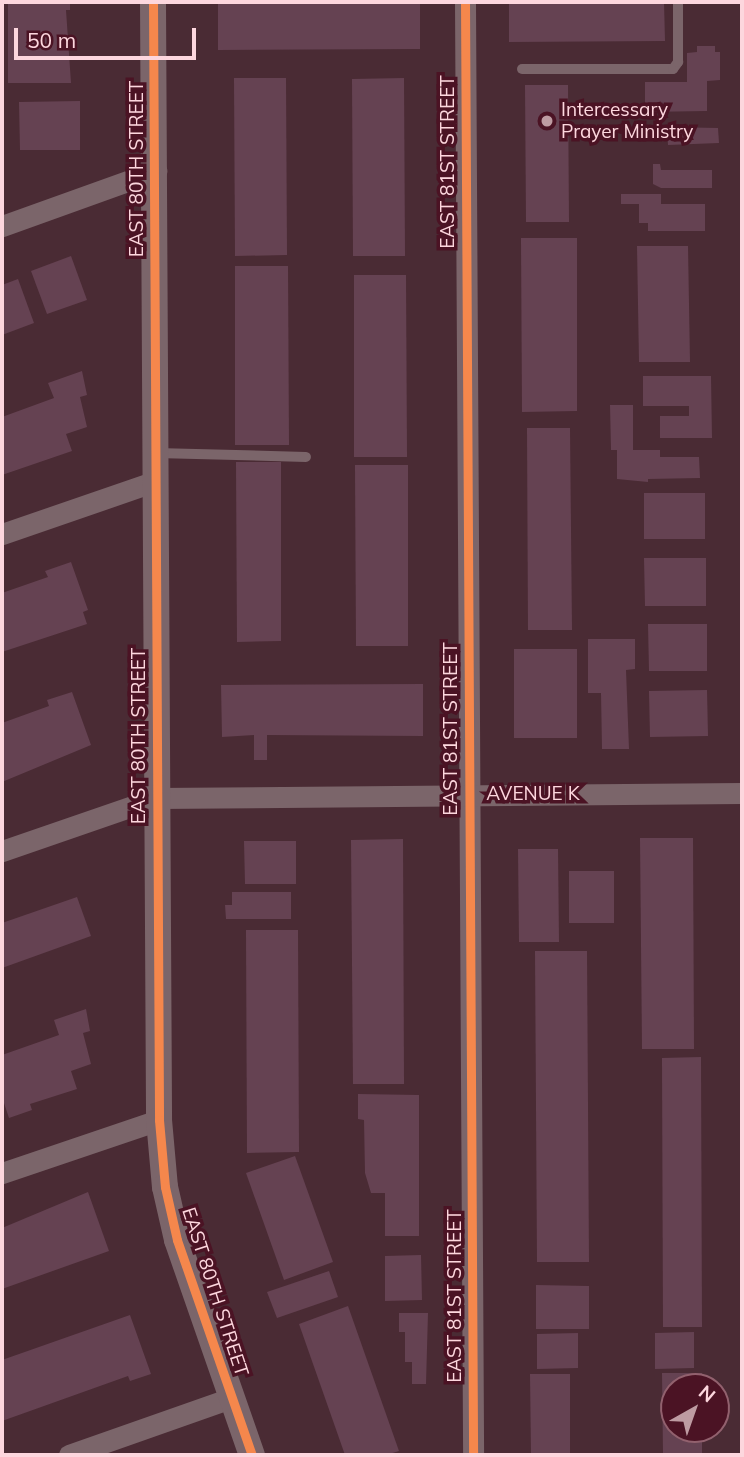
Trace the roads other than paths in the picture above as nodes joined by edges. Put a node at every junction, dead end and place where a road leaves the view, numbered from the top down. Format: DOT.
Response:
graph roads {
  1 [pos="153,2"];
  2 [pos="465,2"];
  3 [pos="678,2"];
  4 [pos="522,69"];
  5 [pos="156,171"];
  6 [pos="2,226"];
  7 [pos="156,453"];
  8 [pos="306,457"];
  9 [pos="156,481"];
  10 [pos="2,534"];
  11 [pos="742,793"];
  12 [pos="469,795"];
  13 [pos="156,798"];
  14 [pos="2,851"];
  15 [pos="159,1120"];
  16 [pos="2,1172"];
  17 [pos="231,1398"];
  18 [pos="69,1455"];
  19 [pos="251,1455"];
  20 [pos="473,1455"];
  1 -- 5 [label="street, EAST 80TH STREET"];
  2 -- 12 [label="street, EAST 81ST STREET"];
  3 -- 4 [label="lane"];
  5 -- 6 [label="street"];
  5 -- 7 [label="street, EAST 80TH STREET"];
  7 -- 8 [label="lane"];
  7 -- 9 [label="street, EAST 80TH STREET"];
  9 -- 10 [label="street"];
  9 -- 13 [label="street, EAST 80TH STREET"];
  11 -- 12 [label="street, AVENUE K"];
  12 -- 13 [label="street, AVENUE K"];
  12 -- 20 [label="street, EAST 81ST STREET"];
  13 -- 14 [label="street, AVENUE K"];
  13 -- 15 [label="street, EAST 80TH STREET"];
  15 -- 16 [label="street"];
  15 -- 17 [label="street, EAST 80TH STREET"];
  17 -- 18 [label="street"];
  17 -- 19 [label="street, EAST 80TH STREET"];
}
